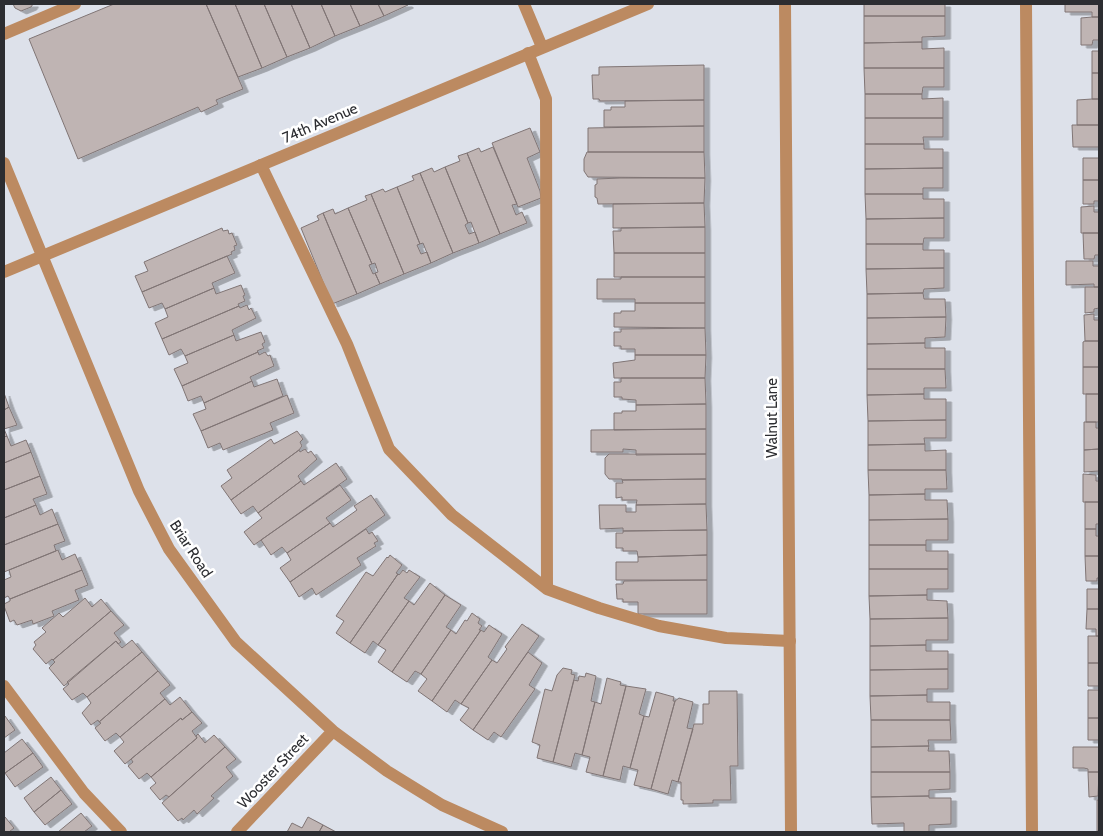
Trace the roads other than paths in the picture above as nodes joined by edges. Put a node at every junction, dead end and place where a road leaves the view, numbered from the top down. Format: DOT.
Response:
graph roads {
  1 [pos="75,4"];
  2 [pos="524,4"];
  3 [pos="648,4"];
  4 [pos="785,4"];
  5 [pos="1026,4"];
  6 [pos="4,34"];
  7 [pos="542,47"];
  8 [pos="528,53"];
  9 [pos="4,163"];
  10 [pos="261,165"];
  11 [pos="42,257"];
  12 [pos="4,272"];
  13 [pos="547,589"];
  14 [pos="790,641"];
  15 [pos="4,686"];
  16 [pos="333,731"];
  17 [pos="121,832"];
  18 [pos="237,832"];
  19 [pos="502,832"];
  20 [pos="791,832"];
  21 [pos="1032,832"];
  1 -- 6 [label="street"];
  2 -- 7 [label="street"];
  3 -- 7 [label="street, 74th Avenue"];
  4 -- 14 [label="street, Walnut Lane"];
  5 -- 21 [label="street"];
  7 -- 8 [label="street, 74th Avenue"];
  8 -- 10 [label="street, 74th Avenue"];
  8 -- 13 [label="street"];
  9 -- 11 [label="street, Briar Road"];
  10 -- 11 [label="street, 74th Avenue"];
  10 -- 13 [label="street"];
  11 -- 12 [label="street, 74th Avenue"];
  11 -- 16 [label="street, Briar Road"];
  13 -- 14 [label="street"];
  14 -- 20 [label="street, Walnut Lane"];
  15 -- 17 [label="street"];
  16 -- 18 [label="street, Wooster Street"];
  16 -- 19 [label="street, Briar Road"];
}
